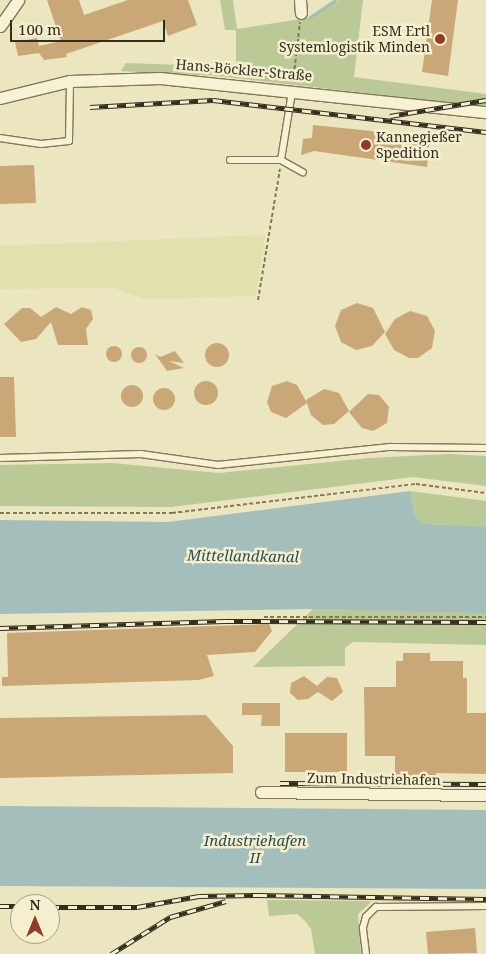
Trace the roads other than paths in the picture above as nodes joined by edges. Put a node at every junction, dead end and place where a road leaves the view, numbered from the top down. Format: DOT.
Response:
graph roads {
  1 [pos="18,0"];
  2 [pos="300,0"];
  3 [pos="301,13"];
  4 [pos="0,26"];
  5 [pos="70,81"];
  6 [pos="292,89"];
  7 [pos="0,98"];
  8 [pos="486,112"];
  9 [pos="0,138"];
  10 [pos="230,160"];
  11 [pos="281,160"];
  12 [pos="303,172"];
  13 [pos="486,448"];
  14 [pos="0,458"];
  15 [pos="261,792"];
  16 [pos="486,795"];
  17 [pos="486,906"];
  18 [pos="366,954"];
  1 -- 4 [label="street"];
  2 -- 3 [label="street"];
  5 -- 6 [label="street, Hans-Böckler-Straße"];
  5 -- 7 [label="street, Hans-Böckler-Straße"];
  5 -- 9 [label="lane"];
  6 -- 8 [label="street, Hans-Böckler-Straße"];
  6 -- 11 [label="lane"];
  10 -- 11 [label="lane"];
  11 -- 12 [label="lane"];
  13 -- 14 [label="lane"];
  15 -- 16 [label="street, Zum Industriehafen"];
  17 -- 18 [label="lane"];
}
